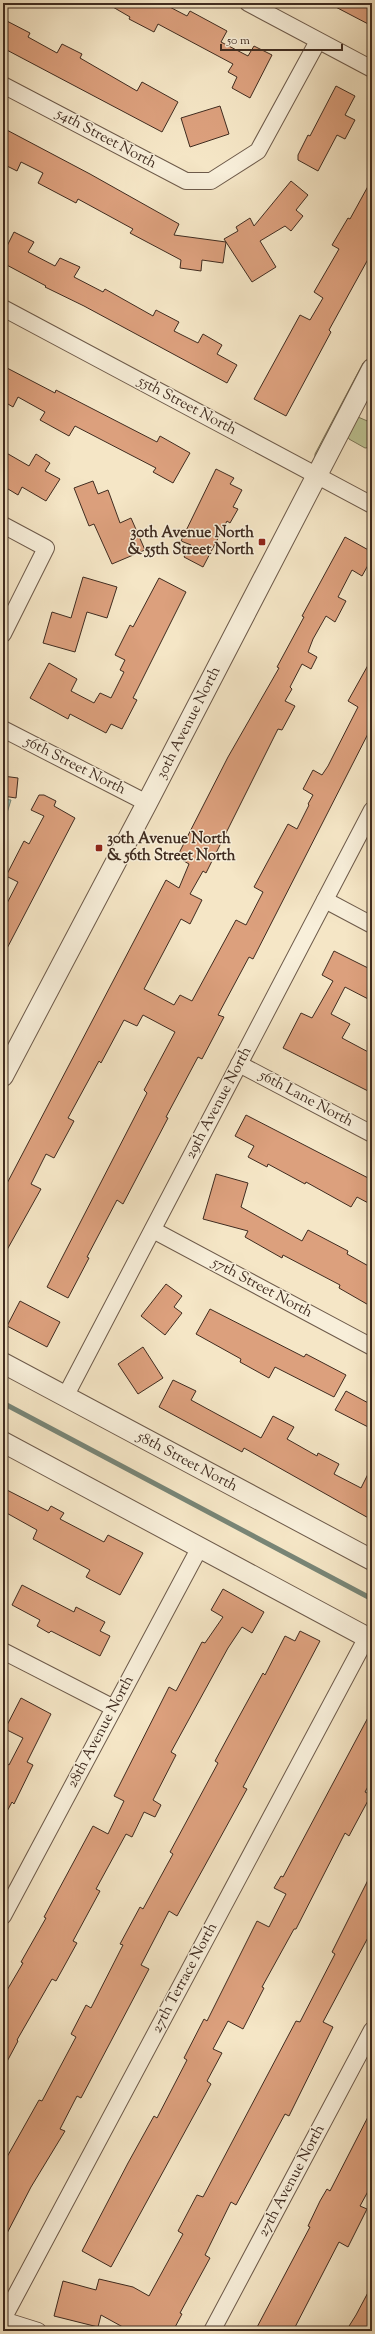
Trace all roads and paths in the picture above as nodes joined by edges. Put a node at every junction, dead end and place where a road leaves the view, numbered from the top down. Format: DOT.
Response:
graph roads {
  1 [pos="248,3"];
  2 [pos="318,41"];
  3 [pos="372,69"];
  4 [pos="3,85"];
  5 [pos="3,308"];
  6 [pos="372,369"];
  7 [pos="316,475"];
  8 [pos="372,505"];
  9 [pos="3,525"];
  10 [pos="3,634"];
  11 [pos="3,729"];
  12 [pos="147,803"];
  13 [pos="372,810"];
  14 [pos="325,900"];
  15 [pos="372,925"];
  16 [pos="239,1064"];
  17 [pos="3,1076"];
  18 [pos="372,1134"];
  19 [pos="153,1230"];
  20 [pos="372,1347"];
  21 [pos="3,1362"];
  22 [pos="65,1397"];
  23 [pos="3,1442"];
  24 [pos="200,1548"];
  25 [pos="372,1560"];
  26 [pos="370,1638"];
  27 [pos="3,1651"];
  28 [pos="114,1708"];
  29 [pos="3,1916"];
  30 [pos="372,2030"];
  31 [pos="3,2320"];
  32 [pos="38,2331"];
  33 [pos="212,2331"];
  1 -- 2 [label="street"];
  2 -- 3 [label="street"];
  2 -- 4 [label="street, 54th Street North"];
  5 -- 7 [label="street, 55th Street North"];
  6 -- 7 [label="street, 30th Avenue North"];
  7 -- 8 [label="street, 55th Street North"];
  7 -- 12 [label="street, 30th Avenue North"];
  9 -- 10 [label="street"];
  11 -- 12 [label="street, 56th Street North"];
  12 -- 17 [label="street, 30th Avenue North"];
  13 -- 14 [label="street, 29th Avenue North"];
  14 -- 15 [label="street"];
  14 -- 16 [label="street, 29th Avenue North"];
  16 -- 18 [label="street, 56th Lane North"];
  16 -- 19 [label="street, 29th Avenue North"];
  19 -- 20 [label="street, 57th Street North"];
  19 -- 22 [label="street, 29th Avenue North"];
  21 -- 22 [label="street, 58th Street North"];
  22 -- 25 [label="street, 58th Street North"];
  23 -- 24 [label="street"];
  24 -- 26 [label="street"];
  24 -- 28 [label="street, 28th Avenue North"];
  26 -- 31 [label="street, 27th Terrace North"];
  27 -- 28 [label="street"];
  28 -- 29 [label="street, 28th Avenue North"];
  30 -- 33 [label="street, 27th Avenue North"];
  31 -- 32 [label="street"];
}
